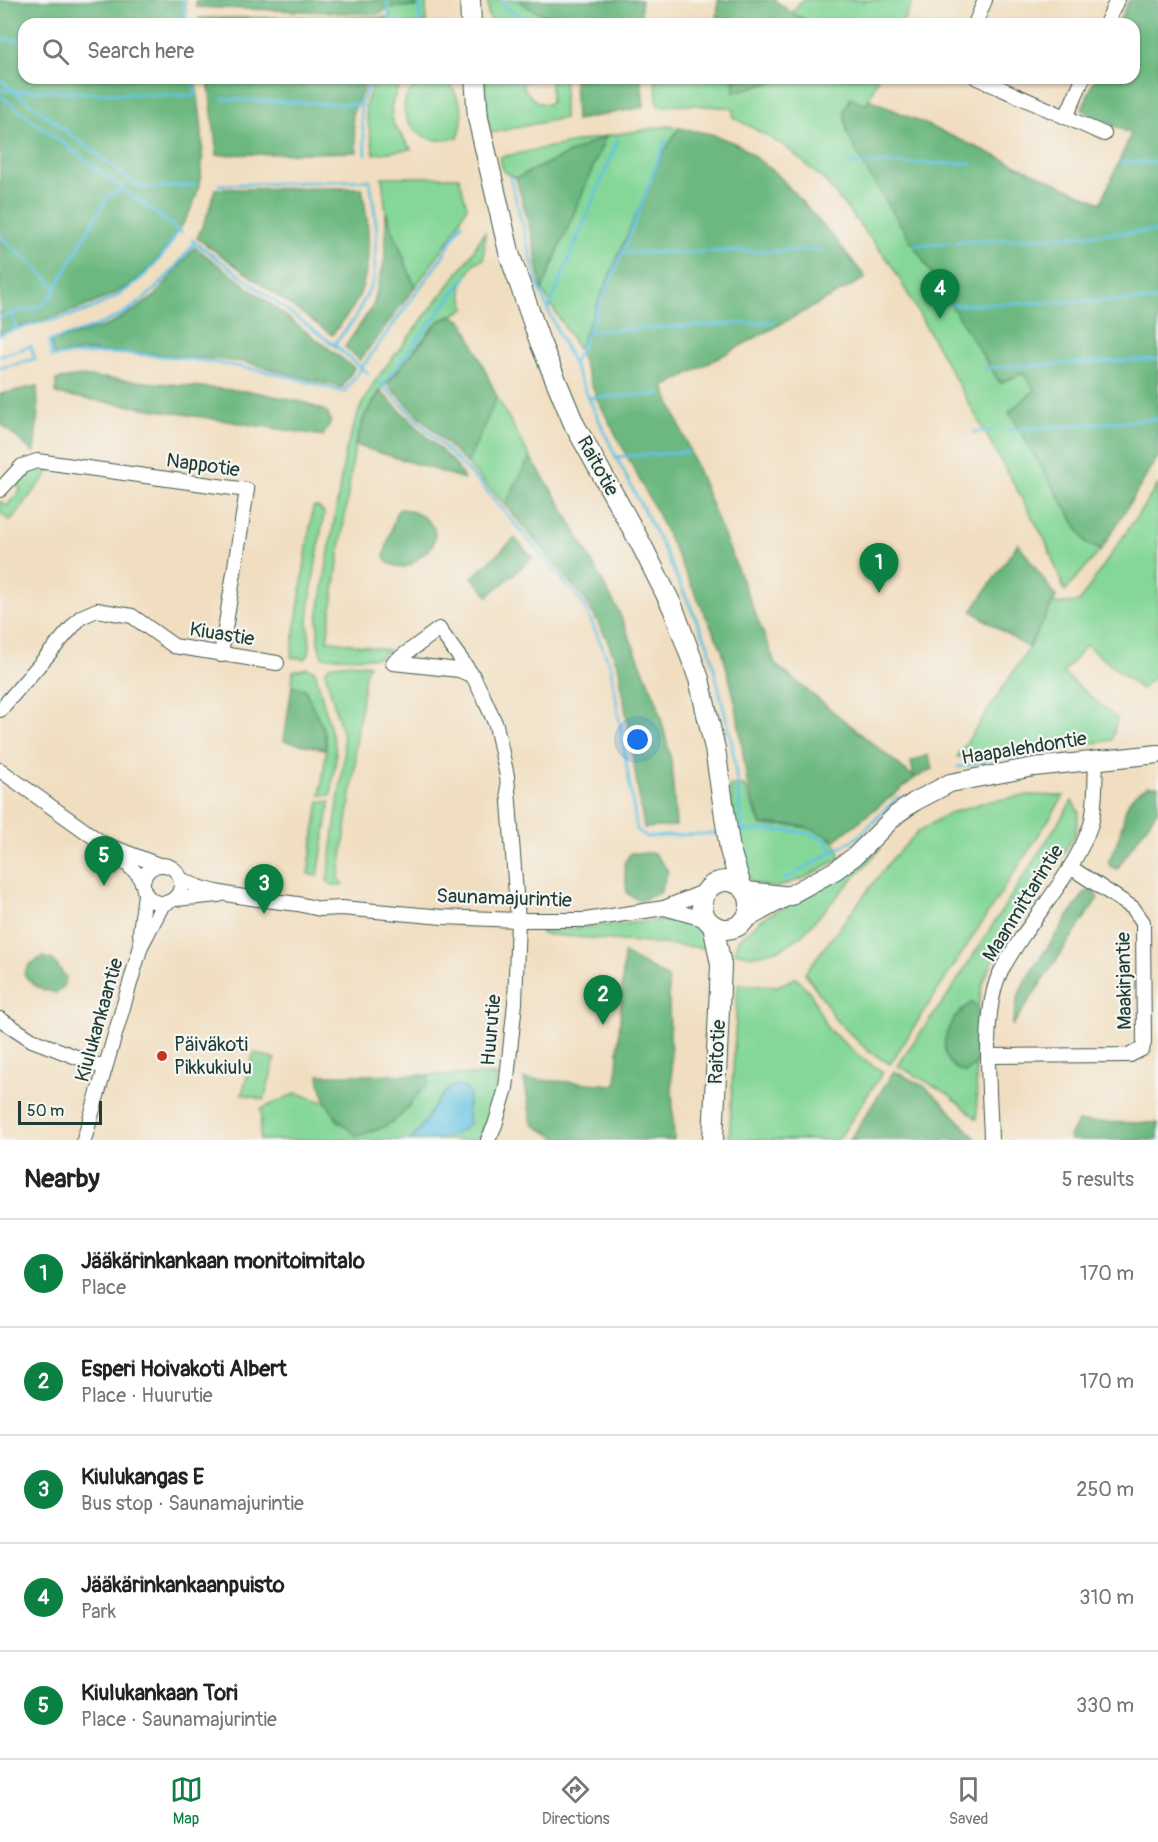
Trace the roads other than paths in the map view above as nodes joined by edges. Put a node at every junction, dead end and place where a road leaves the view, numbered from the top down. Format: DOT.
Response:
graph roads {
  1 [pos="470,0"];
  2 [pos="986,0"];
  3 [pos="1117,0"];
  4 [pos="471,18"];
  5 [pos="978,18"];
  6 [pos="1109,18"];
  7 [pos="475,84"];
  8 [pos="991,84"];
  9 [pos="1080,84"];
  10 [pos="1066,117"];
  11 [pos="1104,134"];
  12 [pos="0,490"];
  13 [pos="221,655"];
  14 [pos="277,663"];
  15 [pos="473,676"];
  16 [pos="0,710"];
  17 [pos="1158,754"];
  18 [pos="1096,760"];
  19 [pos="0,770"];
  20 [pos="102,843"];
  21 [pos="730,850"];
  22 [pos="159,865"];
  23 [pos="1070,867"];
  24 [pos="180,878"];
  25 [pos="713,886"];
  26 [pos="144,888"];
  27 [pos="744,888"];
  28 [pos="227,894"];
  29 [pos="791,896"];
  30 [pos="170,901"];
  31 [pos="664,908"];
  32 [pos="518,920"];
  33 [pos="710,922"];
  34 [pos="740,923"];
  35 [pos="141,946"];
  36 [pos="721,965"];
  37 [pos="0,1019"];
  38 [pos="989,1056"];
  39 [pos="105,1068"];
  40 [pos="84,1140"];
  41 [pos="488,1140"];
  42 [pos="713,1140"];
  43 [pos="991,1140"];
  1 -- 4 [label="main road"];
  2 -- 5 [label="street"];
  3 -- 6 [label="street"];
  7 -- 21 [label="main road, Raitotie"];
  8 -- 10 [label="street"];
  9 -- 10 [label="street"];
  10 -- 11 [label="street"];
  12 -- 13 [label="street, Nappotie"];
  13 -- 14 [label="street, Kiuastie"];
  13 -- 16 [label="street, Kiuastie"];
  15 -- 15 [label="street, Huurutie"];
  15 -- 32 [label="street, Huurutie"];
  17 -- 18 [label="street, Haapalehdontie"];
  18 -- 23 [label="street, Maanmittarintie"];
  18 -- 29 [label="street, Haapalehdontie"];
  19 -- 20 [label="street"];
  20 -- 22 [label="street"];
  20 -- 26 [label="street"];
  21 -- 25 [label="main road, Raitotie"];
  21 -- 27 [label="main road, Raitotie"];
  22 -- 24 [label="street"];
  22 -- 26 [label="street"];
  23 -- 38 [label="street, Maanmittarintie"];
  23 -- 38 [label="street, Maakirjantie"];
  24 -- 28 [label="street, Saunamajurintie"];
  24 -- 30 [label="street"];
  25 -- 27 [label="main road"];
  25 -- 31 [label="street, Saunamajurintie"];
  25 -- 33 [label="main road, Raitotie"];
  26 -- 30 [label="street"];
  26 -- 35 [label="street, Kiulukankaantie"];
  27 -- 29 [label="street"];
  27 -- 34 [label="main road"];
  28 -- 30 [label="street, Saunamajurintie"];
  28 -- 32 [label="street, Saunamajurintie"];
  29 -- 34 [label="street, Haapalehdontie"];
  30 -- 35 [label="street, Kiulukankaantie"];
  31 -- 32 [label="street, Saunamajurintie"];
  31 -- 33 [label="street, Saunamajurintie"];
  32 -- 41 [label="street, Huurutie"];
  33 -- 34 [label="main road"];
  33 -- 36 [label="main road, Raitotie"];
  34 -- 36 [label="main road, Raitotie"];
  35 -- 39 [label="street, Kiulukankaantie"];
  36 -- 42 [label="main road, Raitotie"];
  37 -- 39 [label="street"];
  38 -- 43 [label="street, Maanmittarintie"];
  39 -- 40 [label="street, Kiulukankaantie"];
}
